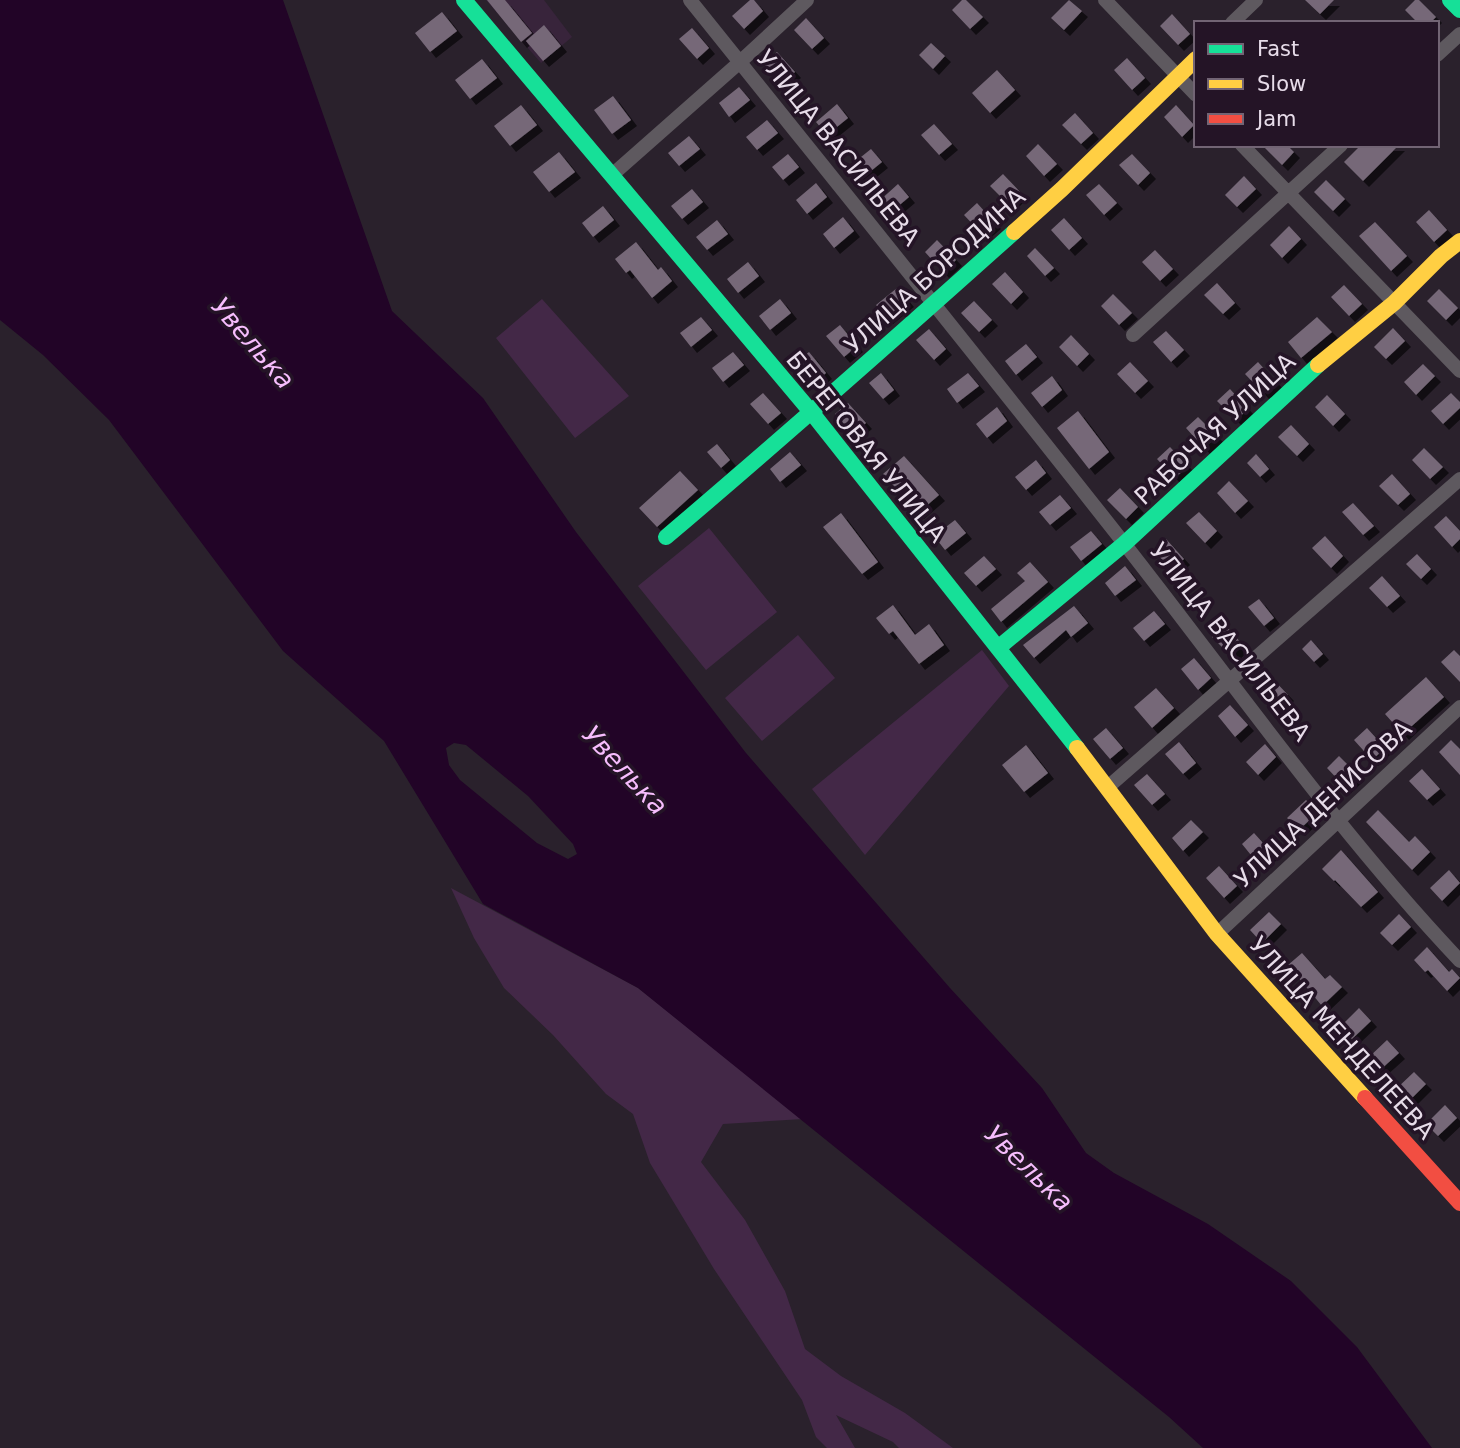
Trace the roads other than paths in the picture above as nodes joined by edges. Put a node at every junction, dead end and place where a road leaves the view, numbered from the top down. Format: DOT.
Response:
graph roads {
  1 [pos="464,0"];
  2 [pos="690,0"];
  3 [pos="807,0"];
  4 [pos="1105,0"];
  5 [pos="1256,0"];
  6 [pos="1451,0"];
  7 [pos="1460,10"];
  8 [pos="1234,21"];
  9 [pos="1460,34"];
  10 [pos="1439,53"];
  11 [pos="1194,61"];
  12 [pos="740,62"];
  13 [pos="1179,76"];
  14 [pos="1194,93"];
  15 [pos="1244,147"];
  16 [pos="1339,147"];
  17 [pos="612,175"];
  18 [pos="1288,195"];
  19 [pos="1460,241"];
  20 [pos="1394,303"];
  21 [pos="934,304"];
  22 [pos="1133,335"];
  23 [pos="1460,372"];
  24 [pos="811,413"];
  25 [pos="1460,479"];
  26 [pos="666,537"];
  27 [pos="1124,544"];
  28 [pos="998,648"];
  29 [pos="1230,681"];
  30 [pos="1460,707"];
  31 [pos="1108,787"];
  32 [pos="1340,821"];
  33 [pos="1217,933"];
  34 [pos="1460,961"];
  35 [pos="1460,1203"];
  1 -- 17 [label="street, БЕРЕГОВАЯ УЛИЦА"];
  2 -- 12 [label="street, УЛИЦА ВАСИЛЬЕВА"];
  3 -- 12 [label="street"];
  4 -- 13 [label="street"];
  5 -- 8 [label="street"];
  6 -- 7 [label="street"];
  9 -- 10 [label="street"];
  11 -- 13 [label="street, УЛИЦА БОРОДИНА"];
  12 -- 17 [label="street"];
  12 -- 21 [label="street, УЛИЦА ВАСИЛЬЕВА"];
  13 -- 14 [label="street"];
  13 -- 21 [label="street, УЛИЦА БОРОДИНА"];
  15 -- 18 [label="street"];
  16 -- 18 [label="street"];
  17 -- 24 [label="street, БЕРЕГОВАЯ УЛИЦА"];
  18 -- 20 [label="street"];
  18 -- 22 [label="street"];
  19 -- 20 [label="street, РАБОЧАЯ УЛИЦА"];
  20 -- 23 [label="street"];
  20 -- 27 [label="street, РАБОЧАЯ УЛИЦА"];
  21 -- 24 [label="street, УЛИЦА БОРОДИНА"];
  21 -- 27 [label="street, УЛИЦА ВАСИЛЬЕВА"];
  24 -- 26 [label="street, УЛИЦА БОРОДИНА"];
  24 -- 28 [label="street, БЕРЕГОВАЯ УЛИЦА"];
  25 -- 29 [label="street"];
  27 -- 28 [label="street, РАБОЧАЯ УЛИЦА"];
  27 -- 29 [label="street, УЛИЦА ВАСИЛЬЕВА"];
  28 -- 31 [label="street, БЕРЕГОВАЯ УЛИЦА"];
  29 -- 31 [label="street"];
  29 -- 32 [label="street, УЛИЦА ВАСИЛЬЕВА"];
  30 -- 32 [label="street, УЛИЦА ДЕНИСОВА"];
  31 -- 33 [label="street, БЕРЕГОВАЯ УЛИЦА"];
  32 -- 33 [label="street, УЛИЦА ДЕНИСОВА"];
  32 -- 34 [label="street"];
  33 -- 35 [label="street, УЛИЦА МЕНДЕЛЕЕВА"];
}
